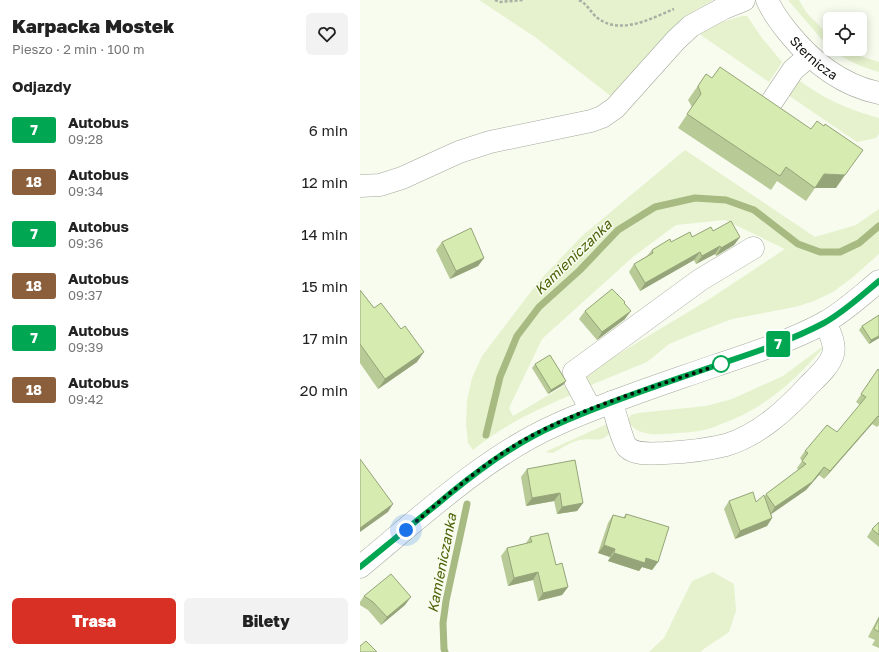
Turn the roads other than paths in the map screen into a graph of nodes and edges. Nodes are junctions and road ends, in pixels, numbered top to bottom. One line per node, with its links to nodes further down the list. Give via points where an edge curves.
1 (744, 0): 6 (street, via 691,26 615,108 602,117 490,142 459,152 402,178 380,185)
2 (767, 0): 3 (street, Sternicza, via 777,17)
3 (809, 56): 4 (street, Sternicza, via 826,70 848,82); 5 (street, via 793,70)
4 (879, 93)
5 (771, 103)
6 (360, 186)
7 (753, 248): 11 (street, via 700,280 574,372 575,380)
8 (879, 281): 9 (street)
9 (825, 322): 10 (street, via 767,348); 10 (street, via 834,352 831,360 778,415 753,433 726,444 694,451 633,452 626,446)
10 (612, 402): 11 (street)
11 (590, 410): 12 (street, via 522,441 488,464)
12 (360, 567)

